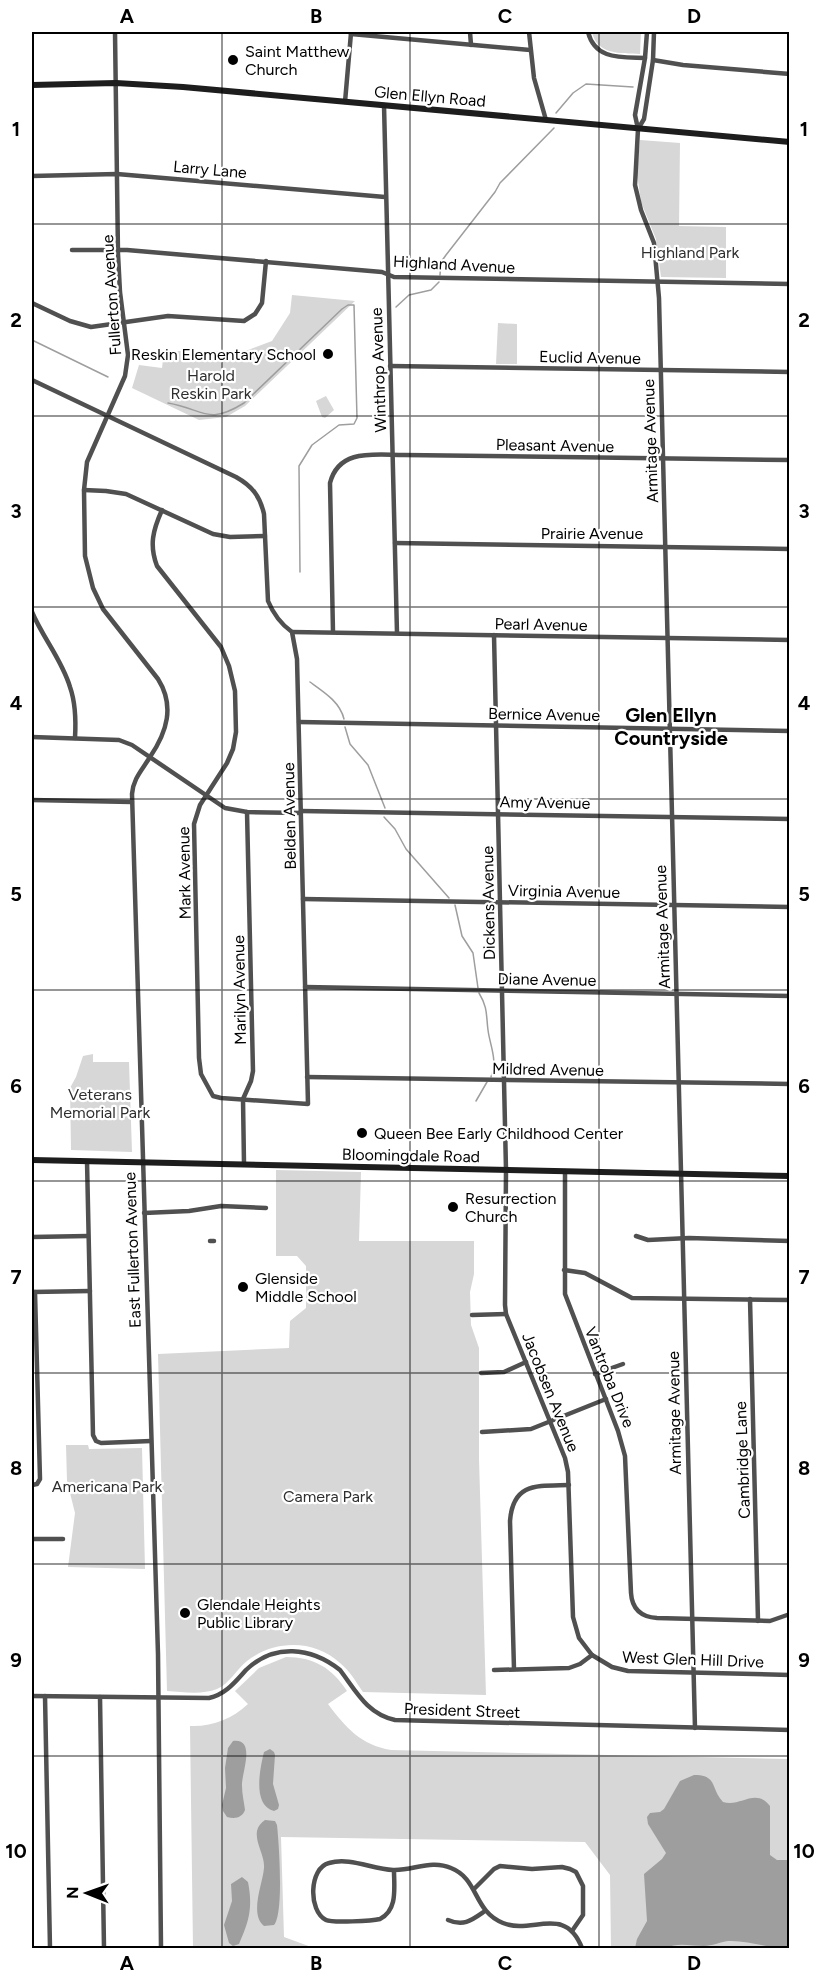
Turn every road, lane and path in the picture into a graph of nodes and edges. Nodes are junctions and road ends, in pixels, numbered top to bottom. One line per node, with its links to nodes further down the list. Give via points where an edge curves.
1 (114, 32): 13 (street, Fullerton Avenue)
2 (470, 32): 8 (street)
3 (529, 32): 9 (street)
4 (588, 32): 10 (street, via 591,42 603,53)
5 (647, 32): 10 (street, Armitage Avenue)
6 (654, 32): 11 (street, Armitage Avenue)
7 (351, 33): 8 (street); 15 (street)
8 (471, 45): 9 (street)
9 (530, 50): 17 (street)
10 (645, 58): 18 (street, Armitage Avenue, via 635,115)
11 (653, 60): 12 (street); 18 (street, Armitage Avenue, via 644,119)
12 (789, 74)
13 (116, 83): 14 (street, Glen Ellyn Road); 15 (street, Glen Ellyn Road); 20 (street, Fullerton Avenue)
14 (32, 85)
15 (345, 102): 16 (street, Glen Ellyn Road)
16 (384, 105): 17 (street, Glen Ellyn Road); 22 (street, Winthrop Avenue)
17 (546, 120): 18 (street, Glen Ellyn Road)
18 (638, 129): 19 (street, Glen Ellyn Road); 27 (street, Armitage Avenue, via 635,185 654,243)
19 (789, 142)
20 (117, 174): 21 (street, Larry Lane); 22 (street, Larry Lane); 24 (street, Fullerton Avenue)
21 (32, 176)
22 (386, 197): 26 (street, Winthrop Avenue)
23 (72, 250): 24 (street, Highland Avenue)
24 (118, 250): 25 (street, Highland Avenue); 30 (street, Fullerton Avenue)
25 (266, 261): 26 (street, Highland Avenue); 30 (street, via 262,303 244,321 168,316)
26 (388, 275): 27 (street, Highland Avenue); 31 (street, Winthrop Avenue)
27 (658, 282): 28 (street, Highland Avenue); 32 (street, Armitage Avenue)
28 (789, 284)
29 (32, 303): 30 (street, via 83,326)
30 (125, 323): 36 (street, Fullerton Avenue, via 127,368)
31 (390, 366): 32 (street, Euclid Avenue); 37 (street, Winthrop Avenue)
32 (660, 370): 33 (street, Euclid Avenue); 38 (street, Armitage Avenue)
33 (789, 372)
34 (33, 381): 35 (street); 36 (street)
35 (32, 388)
36 (107, 416): 40 (street, Fullerton Avenue, via 90,453); 42 (street, via 252,488 263,509)
37 (393, 455): 38 (street, Pleasant Avenue); 43 (street, Winthrop Avenue); 48 (street, Pleasant Avenue, via 352,458 341,463 332,476)
38 (662, 458): 39 (street, Pleasant Avenue); 44 (street, Armitage Avenue)
39 (789, 460)
40 (84, 490): 41 (street, via 126,494); 59 (street, Fullerton Avenue, via 86,561 95,595 158,679 167,700 166,724)
41 (162, 510): 42 (street, via 213,534); 60 (street, Mark Avenue, via 152,540 157,566 221,647 235,691 233,749)
42 (265, 536): 47 (street, via 268,602)
43 (395, 543): 44 (street, Prairie Avenue); 49 (street, Winthrop Avenue)
44 (665, 546): 45 (street, Prairie Avenue); 51 (street, Armitage Avenue)
45 (789, 549)
46 (32, 612): 58 (street, via 70,687 75,707)
47 (292, 632): 48 (street, Pearl Avenue); 53 (street, Belden Avenue, via 297,659)
48 (333, 632): 49 (street, Pearl Avenue)
49 (397, 633): 50 (street, Pearl Avenue)
50 (494, 635): 51 (street, Pearl Avenue); 54 (street, Dickens Avenue)
51 (667, 638): 52 (street, Pearl Avenue); 55 (street, Armitage Avenue)
52 (789, 640)
53 (298, 722): 54 (street, Bernice Avenue); 64 (street, Belden Avenue)
54 (496, 725): 55 (street, Bernice Avenue); 65 (street, Dickens Avenue)
55 (669, 729): 56 (street, Bernice Avenue); 66 (street, Armitage Avenue)
56 (789, 731)
57 (32, 737): 58 (street, Amy Avenue)
58 (75, 738): 59 (street, Amy Avenue, via 119,740)
59 (150, 757): 60 (street, Amy Avenue); 62 (street, Fullerton Avenue, via 135,780)
60 (206, 796): 63 (street, Amy Avenue, via 225,808); 80 (street, Mark Avenue, via 194,824 200,1066 213,1096)
61 (32, 800): 62 (street)
62 (132, 802): 83 (street, East Fullerton Avenue)
63 (247, 812): 64 (street, Amy Avenue); 80 (street, Marilyn Avenue, via 253,1071)
64 (301, 812): 65 (street, Amy Avenue); 68 (street, Belden Avenue)
65 (498, 814): 66 (street, Amy Avenue); 69 (street, Dickens Avenue)
66 (671, 817): 67 (street, Amy Avenue); 70 (street, Armitage Avenue)
67 (789, 819)
68 (303, 899): 69 (street, Virginia Avenue); 72 (street, Belden Avenue)
69 (500, 902): 70 (street, Virginia Avenue); 73 (street, Dickens Avenue)
70 (673, 905): 71 (street, Virginia Avenue); 74 (street, Armitage Avenue)
71 (789, 908)
72 (305, 987): 73 (street, Diane Avenue); 76 (street, Belden Avenue)
73 (502, 990): 74 (street, Diane Avenue); 77 (street, Dickens Avenue)
74 (676, 994): 75 (street, Diane Avenue); 78 (street, Armitage Avenue)
75 (789, 996)
76 (307, 1077): 77 (street, Mildred Avenue); 80 (street, Belden Avenue, via 308,1104)
77 (504, 1080): 78 (street, Mildred Avenue); 85 (street, Dickens Avenue)
78 (678, 1082): 79 (street, Mildred Avenue); 87 (street, Armitage Avenue)
79 (789, 1084)
80 (243, 1099): 84 (street, Marilyn Avenue)
81 (32, 1160): 82 (street, Bloomingdale Road)
82 (87, 1161): 83 (street, Bloomingdale Road); 91 (street)
83 (142, 1162): 84 (street, Bloomingdale Road); 90 (street, East Fullerton Avenue)
84 (244, 1164): 85 (street, Bloomingdale Road)
85 (506, 1170): 86 (street, Bloomingdale Road); 102 (street, Jacobsen Avenue)
86 (565, 1171): 87 (street, Bloomingdale Road); 96 (street, Vantroba Drive)
87 (680, 1174): 88 (street, Bloomingdale Road); 94 (street, Armitage Avenue)
88 (789, 1176)
89 (266, 1208): 90 (street, via 221,1206)
90 (144, 1214): 111 (street, East Fullerton Avenue)
91 (88, 1236): 93 (street); 97 (street)
92 (636, 1236): 94 (street, via 648,1240)
93 (32, 1237)
94 (682, 1239): 95 (street); 99 (street, Armitage Avenue)
95 (789, 1241)
96 (564, 1270): 99 (street, via 585,1273 632,1298); 107 (street, Vantroba Drive, via 566,1299)
97 (90, 1290): 98 (street); 111 (street, via 93,1435 101,1443)
98 (33, 1292): 112 (street, via 40,1479)
99 (683, 1298): 100 (street); 117 (street, Armitage Avenue)
100 (750, 1299): 101 (street); 118 (street, Cambridge Lane)
101 (789, 1300)
102 (506, 1314): 103 (street); 104 (street, Jacobsen Avenue)
103 (472, 1315)
104 (526, 1362): 106 (street, via 504,1372); 109 (street, Jacobsen Avenue)
105 (623, 1364): 107 (street)
106 (481, 1373)
107 (595, 1374): 108 (street, Vantroba Drive)
108 (606, 1399): 109 (street); 117 (street, Vantroba Drive, via 622,1441 627,1469 631,1593 635,1608 646,1617)
109 (550, 1422): 110 (street, via 534,1429); 113 (street, Jacobsen Avenue, via 565,1458)
110 (482, 1432)
111 (151, 1442): 127 (street, East Fullerton Avenue)
112 (32, 1485)
113 (569, 1485): 119 (street, Jacobsen Avenue, via 573,1617 579,1638); 120 (street, via 527,1489 512,1505)
114 (32, 1539): 115 (street)
115 (63, 1539)
116 (789, 1614): 118 (street)
117 (692, 1619): 118 (street); 122 (street, Armitage Avenue)
118 (758, 1621)
119 (592, 1655): 120 (street, via 569,1668); 122 (street, West Glen Hill Drive, via 620,1670)
120 (514, 1669): 121 (street)
121 (494, 1670)
122 (693, 1672): 123 (street, West Glen Hill Drive); 128 (street, Armitage Avenue)
123 (789, 1675)
124 (32, 1696): 125 (street, President Street)
125 (45, 1696): 126 (street, President Street); 135 (street)
126 (100, 1697): 127 (street, President Street); 136 (street)
127 (158, 1698): 128 (street, President Street, via 214,1697 263,1658 296,1651 334,1665 368,1707 395,1720); 137 (street, East Fullerton Avenue)
128 (695, 1728): 129 (street, President Street)
129 (789, 1730)
130 (394, 1870): 130 (street, via 391,1911 386,1916 334,1922 319,1916 314,1881 321,1867 332,1862); 131 (street, via 432,1864 449,1867)
131 (474, 1888): 132 (street); 134 (street, via 500,1866 572,1870 582,1882 584,1909)
132 (485, 1911): 133 (street, via 466,1923); 134 (street, via 506,1924 550,1923)
133 (448, 1920)
134 (572, 1931): 138 (street)
135 (50, 1948)
136 (104, 1948)
137 (161, 1948)
138 (582, 1948)

